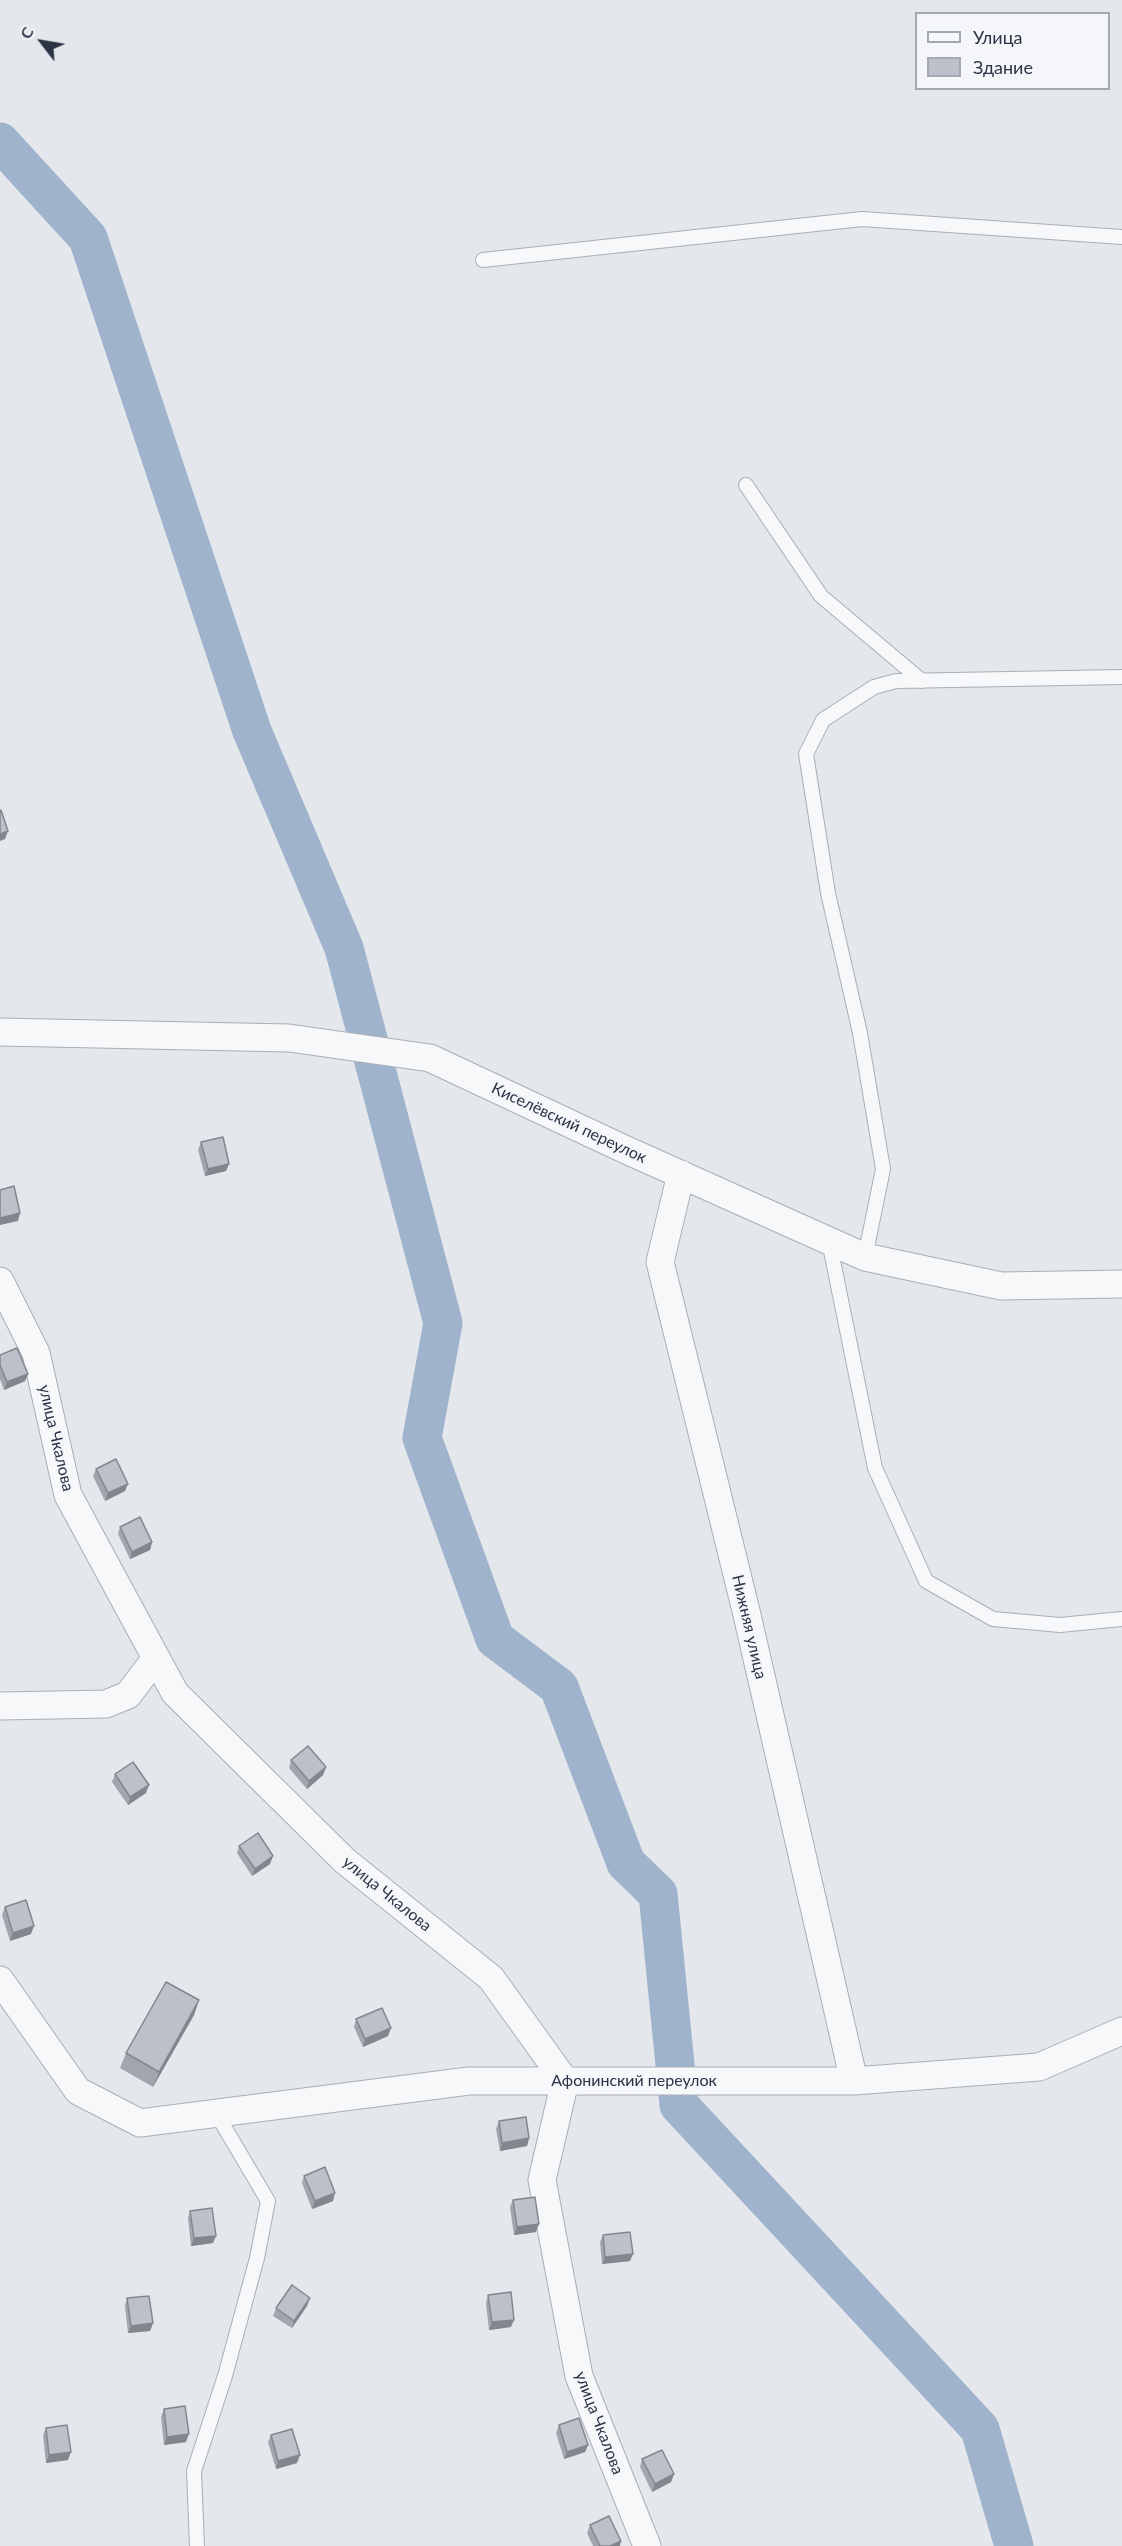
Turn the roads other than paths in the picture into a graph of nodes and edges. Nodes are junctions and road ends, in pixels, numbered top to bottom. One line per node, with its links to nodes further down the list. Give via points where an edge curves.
1 (1122, 237): 2 (lane, via 862,219)
2 (483, 260)
3 (746, 485): 5 (lane, via 821,596)
4 (1122, 677): 5 (lane)
5 (922, 681): 9 (lane, via 896,681 874,687 823,720 806,754 828,893 860,1032 883,1169)
6 (0, 1032): 7 (street, Киселёвский переулок, via 289,1038 430,1058)
7 (681, 1174): 8 (street, Киселёвский переулок); 18 (street, Нижняя улица, via 660,1262 747,1615)
8 (830, 1241): 9 (street, Киселёвский переулок); 12 (lane, via 875,1468 926,1581 993,1619 1060,1625)
9 (866, 1257): 11 (street, Киселёвский переулок, via 1001,1286)
10 (0, 1281): 13 (street, улица Чкалова, via 36,1353 68,1495)
11 (1122, 1284)
12 (1122, 1618)
13 (156, 1658): 14 (street, via 128,1695 106,1704); 17 (street, улица Чкалова, via 176,1693 345,1861 491,1978)
14 (0, 1706)
15 (2, 1987): 19 (street, Афонинский переулок, via 78,2091 140,2123)
16 (1120, 2038): 18 (street, Афонинский переулок, via 1039,2067)
17 (565, 2081): 18 (street, Афонинский переулок); 19 (street, Афонинский переулок, via 469,2081); 21 (street, улица Чкалова, via 542,2180 579,2376)
18 (854, 2081)
19 (216, 2114): 20 (lane, via 268,2201 225,2376 194,2471)
20 (197, 2546)
21 (647, 2546)

